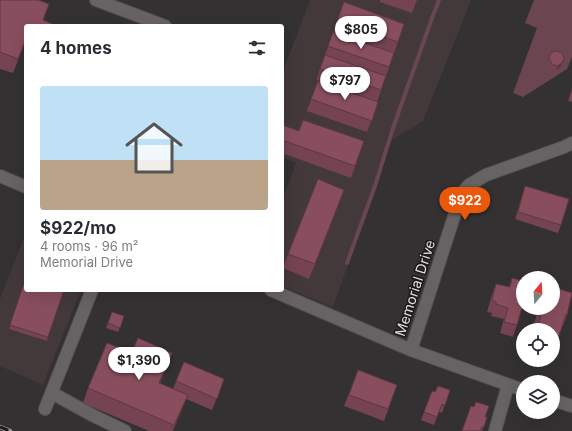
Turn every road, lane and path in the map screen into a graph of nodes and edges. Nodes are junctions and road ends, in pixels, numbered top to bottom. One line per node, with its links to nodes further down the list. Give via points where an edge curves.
1 (96, 0): 2 (street)
2 (160, 24)
3 (572, 143): 8 (street, Memorial Drive, via 486,175 469,185 463,192)
4 (0, 176): 5 (street)
5 (24, 186)
6 (91, 292): 11 (street)
7 (276, 292): 8 (street)
8 (411, 350): 9 (street)
9 (508, 385): 10 (street); 16 (street)
10 (516, 388)
11 (52, 393): 14 (street); 15 (street)
12 (560, 402): 13 (street)
13 (572, 406)
14 (45, 409)
15 (125, 431)
16 (495, 431)

